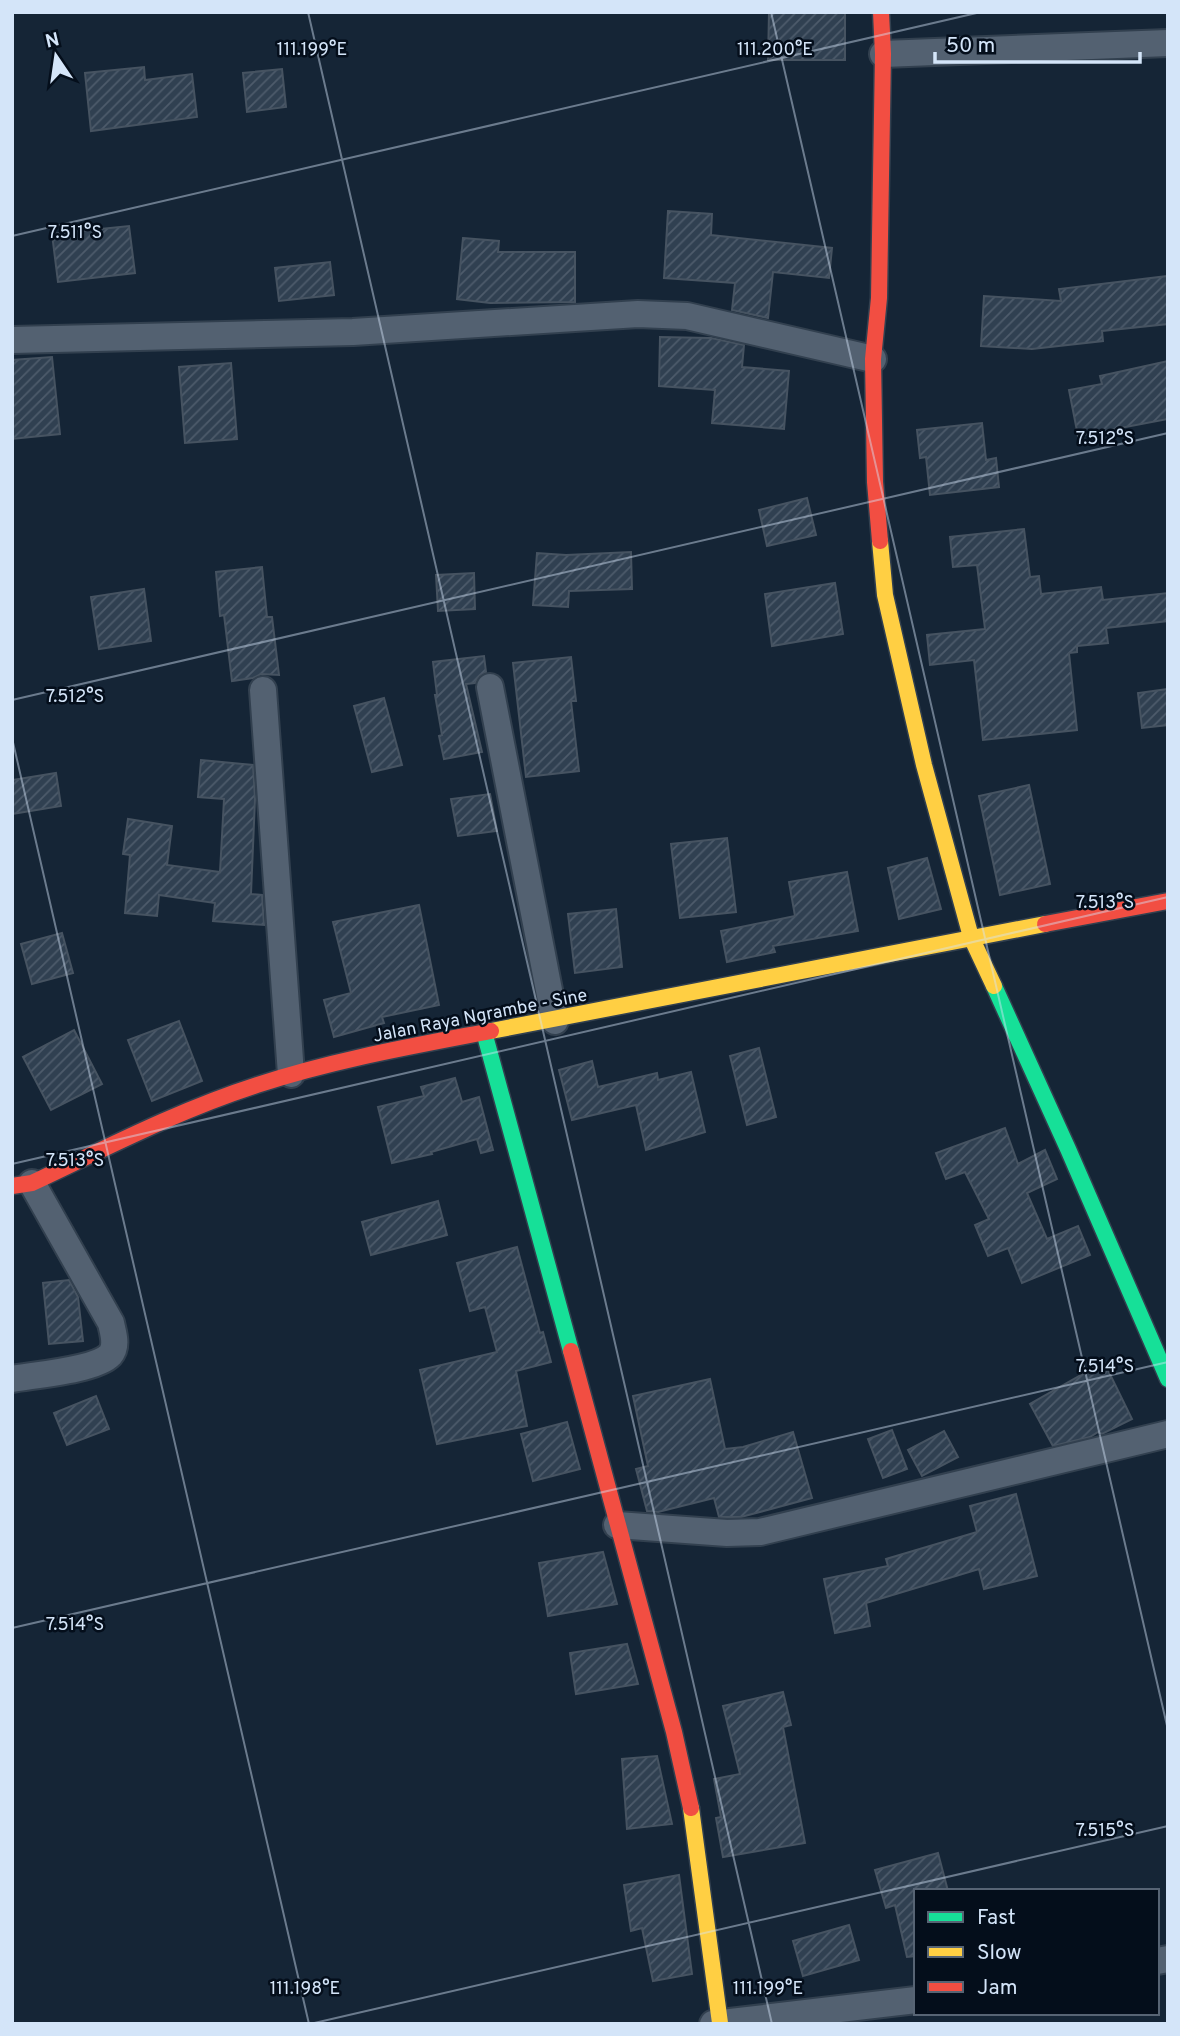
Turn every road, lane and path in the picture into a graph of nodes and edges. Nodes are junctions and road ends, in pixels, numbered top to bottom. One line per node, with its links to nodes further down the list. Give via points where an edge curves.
1 (881, 12): 3 (street)
2 (1168, 43): 3 (street)
3 (883, 54): 5 (street, via 879,298)
4 (12, 340): 5 (street, via 353,332 638,314 687,316)
5 (873, 359): 9 (street, via 875,482 885,596)
6 (490, 687): 10 (street)
7 (263, 690): 12 (street)
8 (1168, 901): 9 (street, Jalan Raya Ngrambe - Sine)
9 (971, 937): 10 (street, Jalan Raya Ngrambe - Sine); 15 (street)
10 (555, 1021): 11 (street, Jalan Raya Ngrambe - Sine)
11 (484, 1032): 12 (street, Jalan Raya Ngrambe - Sine); 17 (street)
12 (291, 1074): 13 (street, Jalan Raya Ngrambe - Sine, via 197,1107)
13 (22, 1184): 14 (street, via 111,1323 115,1341 110,1355 91,1366)
14 (12, 1379)
15 (1168, 1379)
16 (1168, 1434): 17 (street, via 760,1532)
17 (617, 1525): 19 (street, via 694,1821)
18 (913, 2009): 19 (street)
19 (717, 2023)

